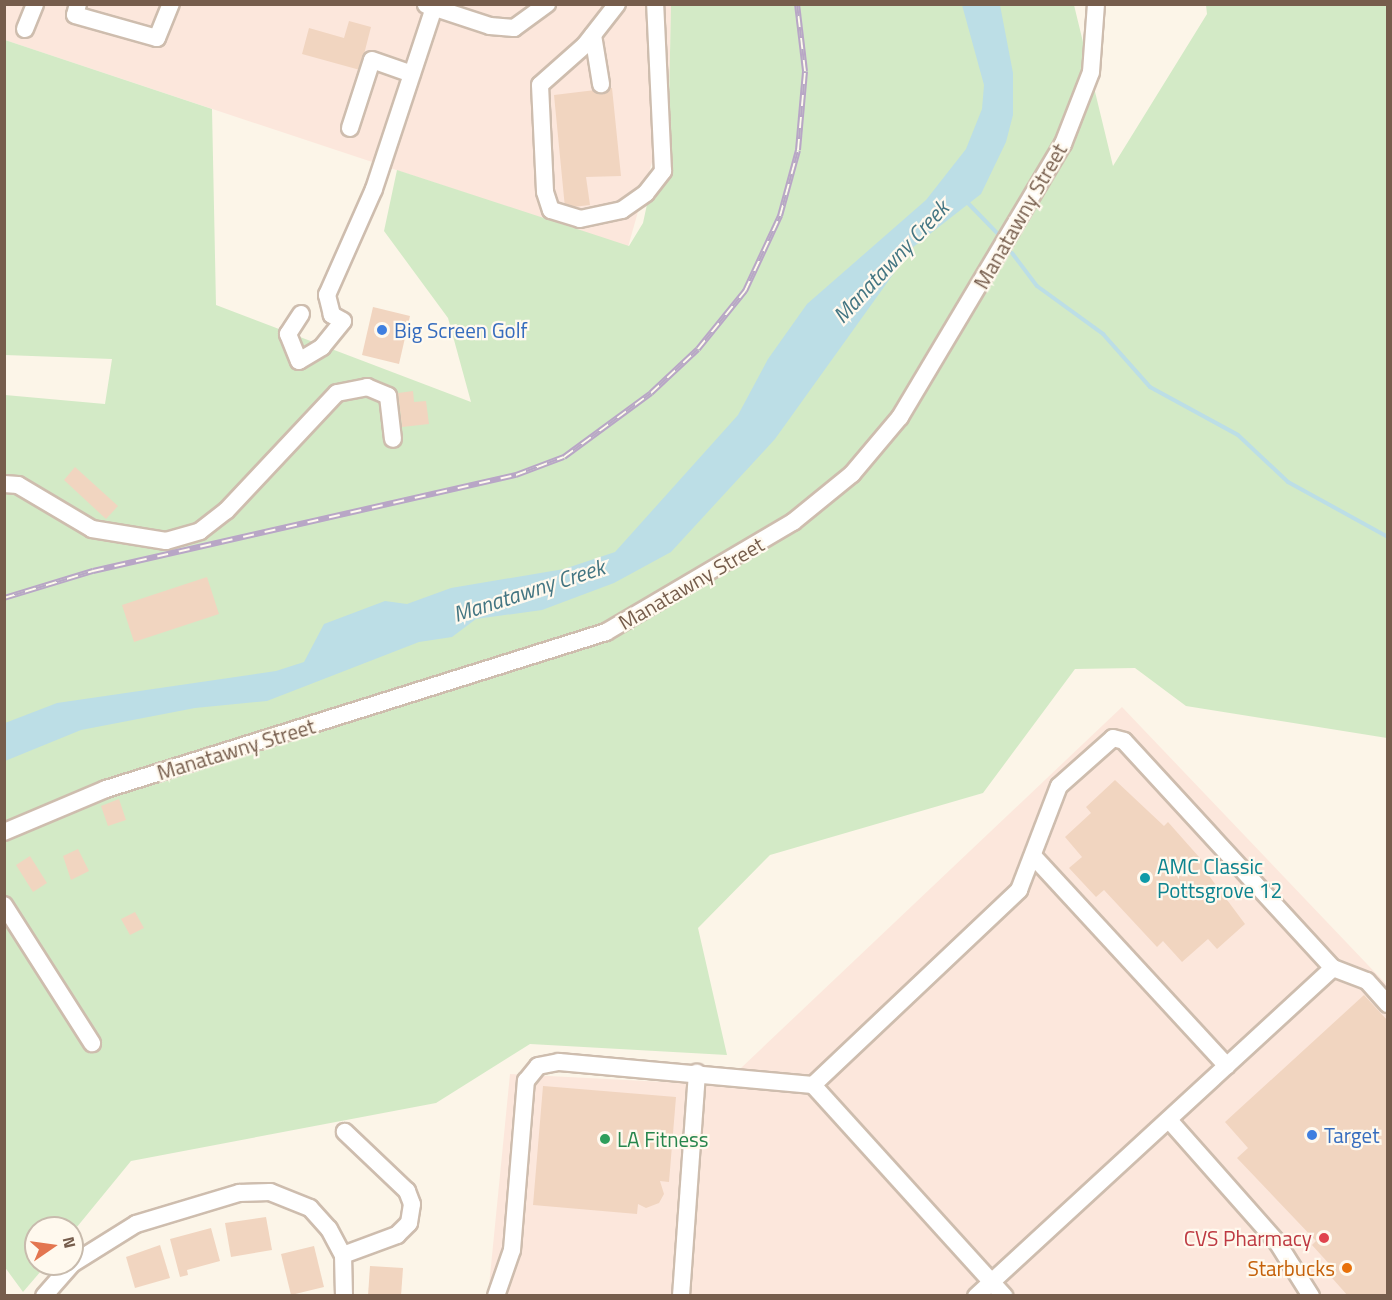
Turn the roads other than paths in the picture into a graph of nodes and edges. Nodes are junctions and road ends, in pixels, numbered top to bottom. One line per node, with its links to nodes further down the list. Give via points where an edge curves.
1 (35, 4): 9 (street)
2 (78, 4): 3 (street, via 75,15 157,38)
3 (171, 4)
4 (547, 4): 8 (street, via 514,28)
5 (617, 4): 10 (street)
6 (655, 4): 10 (street, via 663,171 646,193 622,210 580,219 551,210 538,105 540,85)
7 (1096, 4): 17 (street, Manatawny Street, via 1091,72 1064,144 900,417 852,474 793,522 606,632 115,786)
8 (430, 6): 11 (street)
9 (25, 29)
10 (592, 35): 12 (street)
11 (412, 74): 13 (street, via 372,60); 14 (street, via 374,189 327,295 328,308 343,321 341,327 322,347 299,361 288,334)
12 (601, 84)
13 (351, 128)
14 (301, 314)
15 (393, 440): 16 (street, via 388,396 367,387 337,393 226,511 200,531 166,541 92,529 18,485)
16 (4, 484)
17 (4, 832)
18 (1035, 858): 20 (street, via 1059,786 1113,738 1124,741); 23 (street); 25 (street, via 1019,890)
19 (4, 904): 22 (street)
20 (1333, 968): 21 (street, via 1367,981); 23 (street)
21 (1388, 1004)
22 (92, 1043)
23 (1227, 1066): 26 (street)
24 (697, 1073): 25 (street); 34 (street, via 559,1062 538,1066 526,1081 512,1250); 35 (street)
25 (813, 1085): 31 (street)
26 (1169, 1120): 31 (street); 38 (street, via 1277,1242)
27 (345, 1132): 28 (street, via 407,1191 412,1204 409,1223 397,1235)
28 (343, 1255): 29 (street, via 310,1208 282,1195 254,1192 136,1224); 33 (street)
29 (84, 1256)
30 (62, 1276): 32 (street)
31 (991, 1282): 36 (street); 37 (street)
32 (44, 1296)
33 (344, 1296)
34 (496, 1296)
35 (681, 1296)
36 (976, 1296)
37 (1004, 1296)
38 (1311, 1296)

